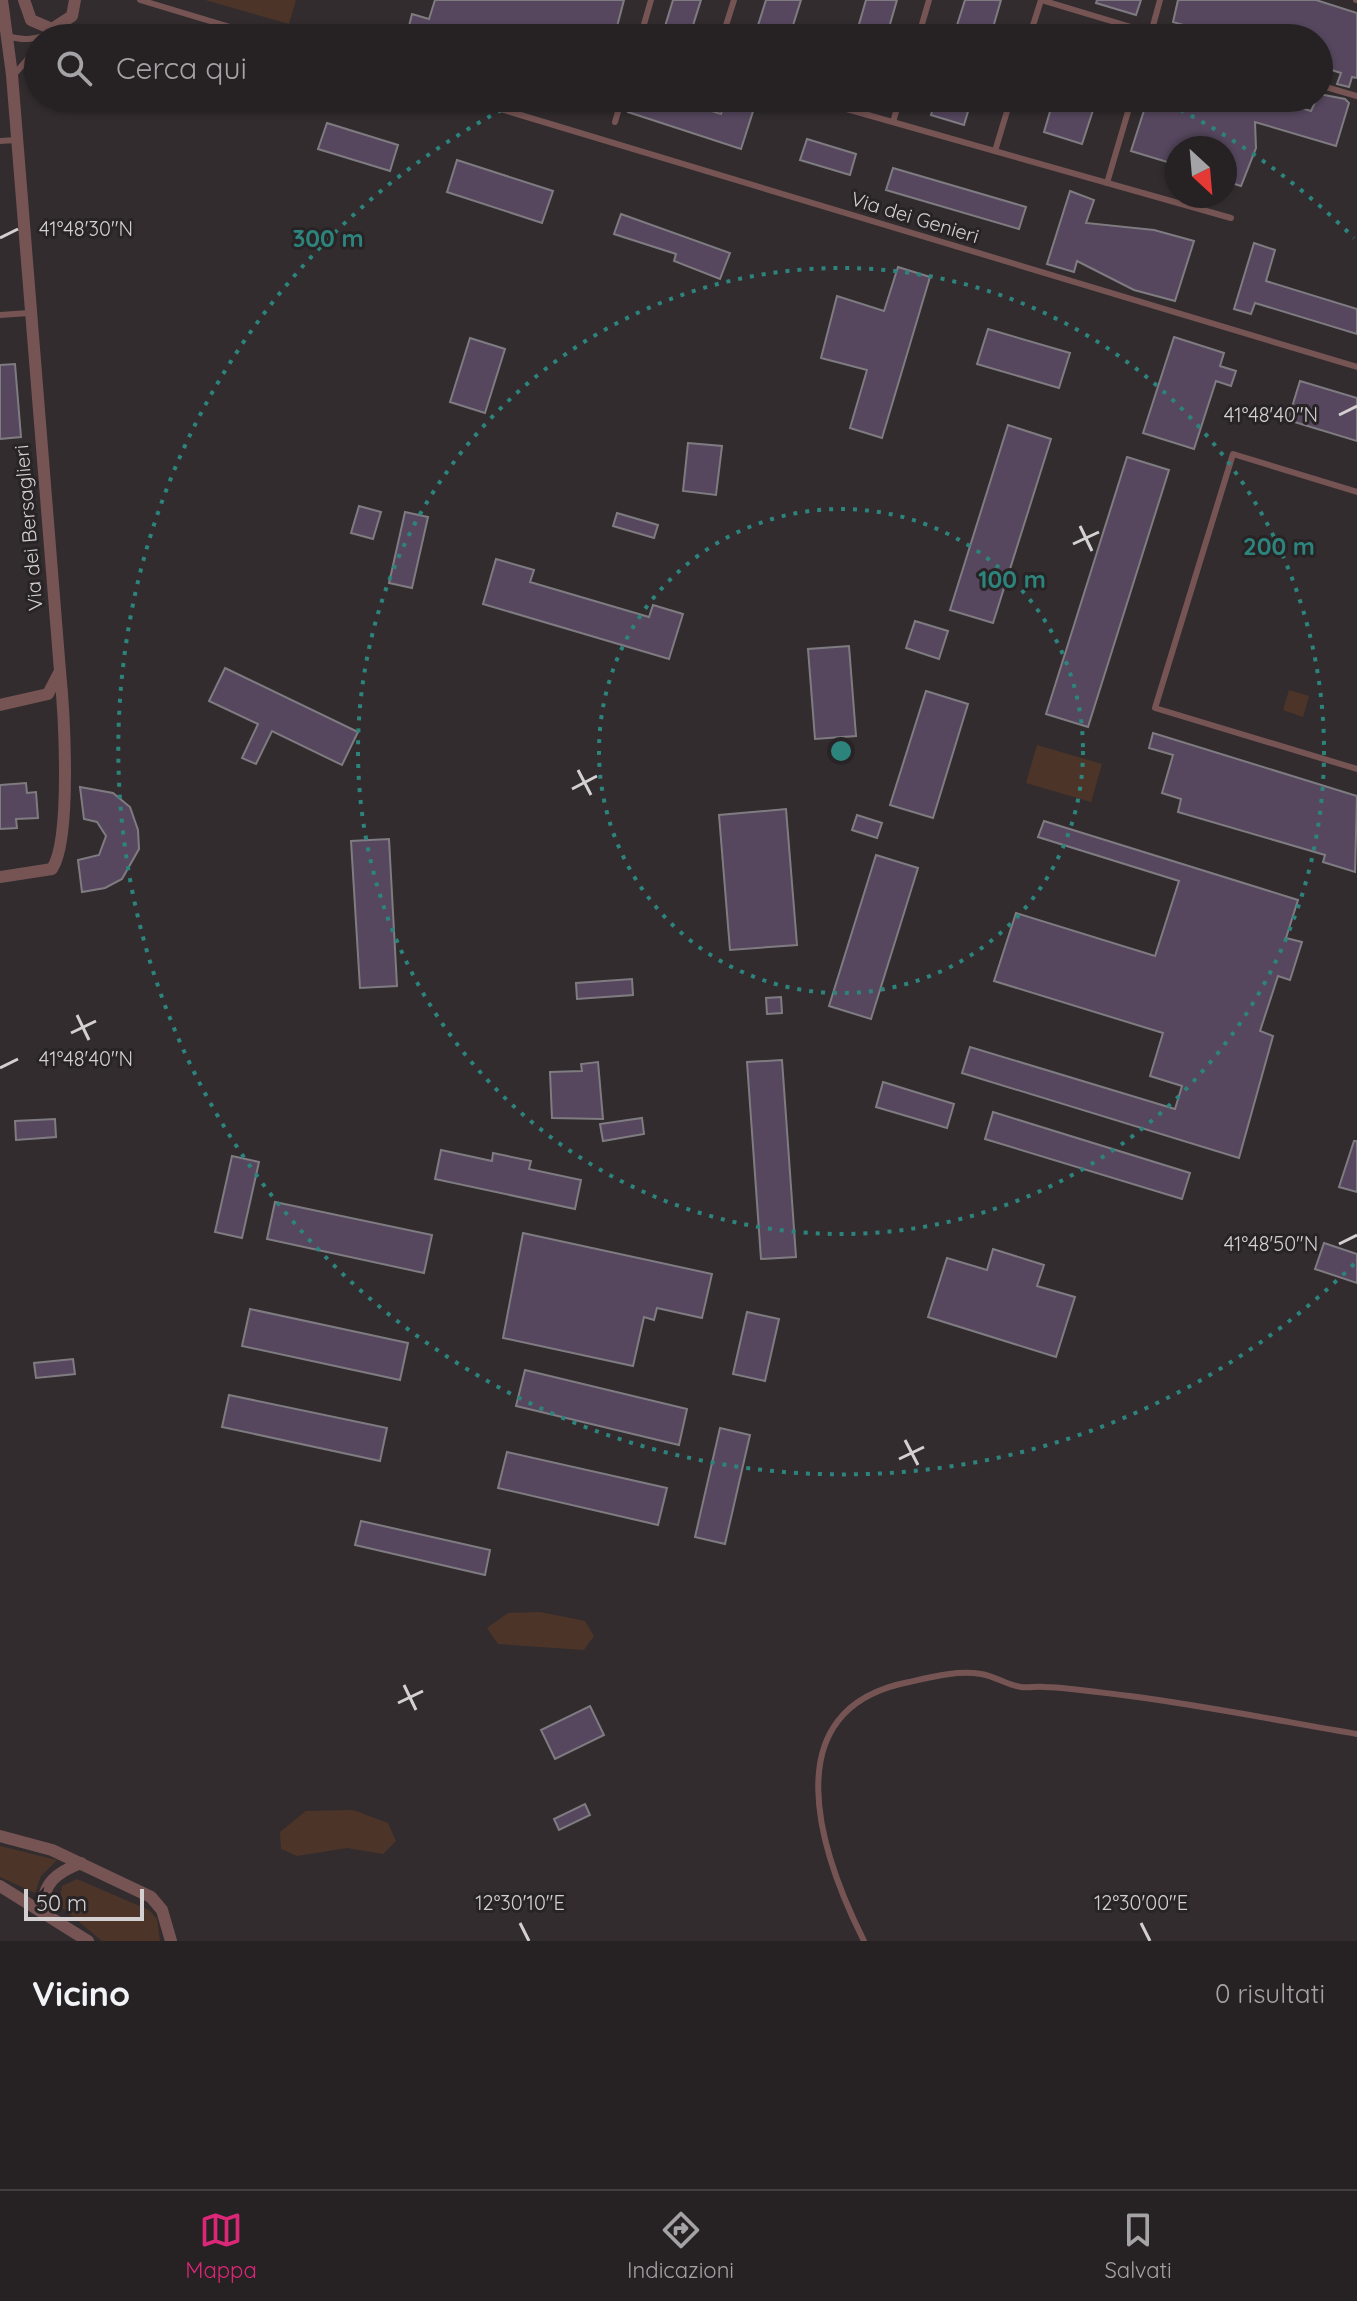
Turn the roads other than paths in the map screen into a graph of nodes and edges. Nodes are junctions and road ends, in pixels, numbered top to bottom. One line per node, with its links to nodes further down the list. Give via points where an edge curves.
1 (3, 0): 19 (street, Via dei Bersaglieri)
2 (24, 0): 10 (street, via 26,14)
3 (75, 0): 11 (street, via 72,16)
4 (140, 0): 12 (lane)
5 (651, 0): 13 (lane)
6 (734, 0): 14 (lane)
7 (929, 0): 15 (lane)
8 (1041, 0): 16 (lane); 17 (lane)
9 (1160, 0): 18 (lane)
10 (36, 24)
11 (62, 24)
12 (220, 24)
13 (644, 24)
14 (726, 24)
15 (922, 24)
16 (1033, 24)
17 (1116, 24)
18 (1153, 24)
19 (7, 36): 20 (lane); 22 (street, Via dei Bersaglieri)
20 (24, 39)
21 (24, 61): 22 (lane)
22 (12, 79): 33 (street, Via dei Bersaglieri)
23 (1333, 89): 24 (lane)
24 (1357, 96)
25 (510, 112): 40 (lane, Via dei Genieri)
26 (618, 112): 31 (lane)
27 (858, 112): 32 (lane)
28 (896, 112): 32 (lane)
29 (1007, 112): 35 (lane)
30 (1128, 112): 36 (lane)
31 (615, 122)
32 (893, 122): 35 (lane)
33 (16, 140): 34 (lane); 38 (street, Via dei Bersaglieri)
34 (0, 141)
35 (995, 151): 36 (lane)
36 (1107, 183): 37 (lane)
37 (1231, 218)
38 (29, 313): 39 (lane); 42 (street, Via dei Bersaglieri)
39 (0, 315)
40 (1357, 367)
41 (1357, 492): 44 (lane, via 1233,454 1155,708)
42 (60, 671): 43 (street, via 48,694); 45 (street, Via dei Bersaglieri, via 62,848 52,869)
43 (0, 705)
44 (1357, 769)
45 (0, 877)
46 (1357, 1734): 53 (lane, via 1172,1702 1022,1687 980,1674 941,1675 890,1686 862,1700 838,1723 817,1764 825,1850)
47 (0, 1836): 48 (street, via 37,1844)
48 (81, 1863): 50 (street, via 51,1880 44,1892); 52 (street, via 158,1902)
49 (0, 1886): 50 (street)
50 (44, 1910): 51 (street)
51 (88, 1941)
52 (171, 1941)
53 (864, 1941)

